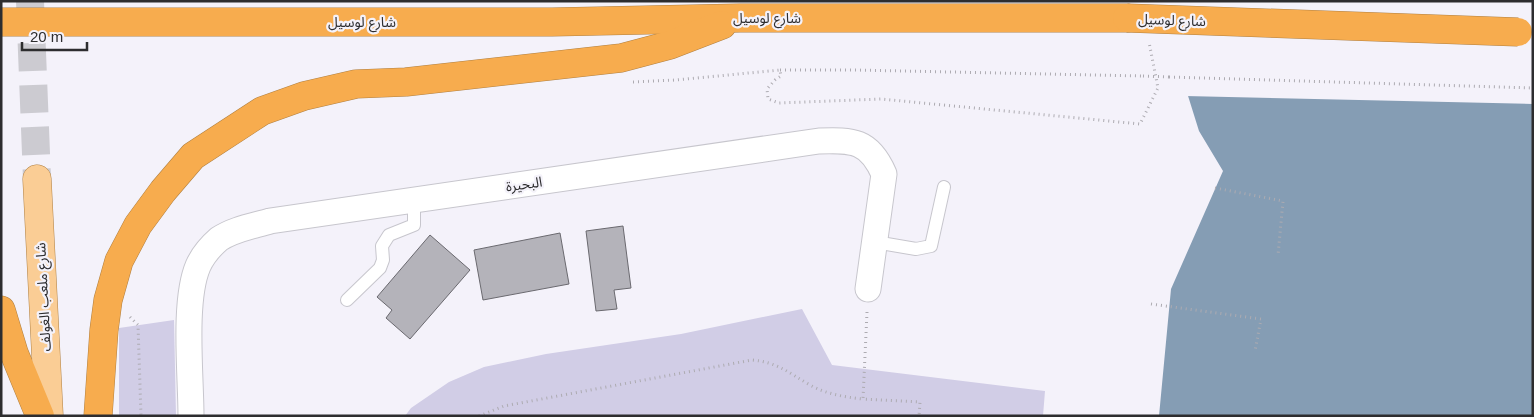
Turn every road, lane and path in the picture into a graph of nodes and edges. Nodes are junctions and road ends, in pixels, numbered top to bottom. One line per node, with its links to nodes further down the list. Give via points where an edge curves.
1 (740, 18): 2 (highway, شارع لوسيل, via 552,22); 3 (highway, شارع لوسيل, bridge, via 1127,18); 23 (highway, via 670,45 621,58 406,82 356,84 304,96 262,111 193,156 138,225 119,261 108,300)
2 (1, 22)
3 (1528, 34)
4 (780, 70): 5 (path); 6 (path, via 781,76 767,89 768,100 779,104 881,99 1140,124); 7 (path, bridge, via 1143,76)
5 (628, 82)
6 (1158, 88)
7 (1533, 88)
8 (37, 179): 22 (main road, شارع ملعب الغولف)
9 (944, 187): 12 (lane, via 931,246 916,249)
10 (1215, 188): 13 (path, via 1283,201)
11 (414, 200): 12 (street, البحيرة, via 819,141 848,141 863,146 877,158 884,174); 15 (lane, via 414,225 389,235 382,246 380,268); 25 (street, البحيرة, via 270,221 219,240 198,267 190,298)
12 (875, 242): 14 (street, البحيرة)
13 (1278, 255)
14 (868, 289): 20 (path)
15 (347, 300)
16 (1151, 304): 19 (path, via 1261,319)
17 (1, 310): 21 (highway, via 14,353)
18 (127, 312): 24 (path, via 138,325)
19 (1255, 352)
20 (863, 399): 26 (path, via 832,395 783,368 766,361 752,360 504,406); 27 (path, via 920,402)
21 (40, 416)
22 (49, 416)
23 (98, 416)
24 (141, 416)
25 (191, 416)
26 (478, 416)
27 (918, 416)

